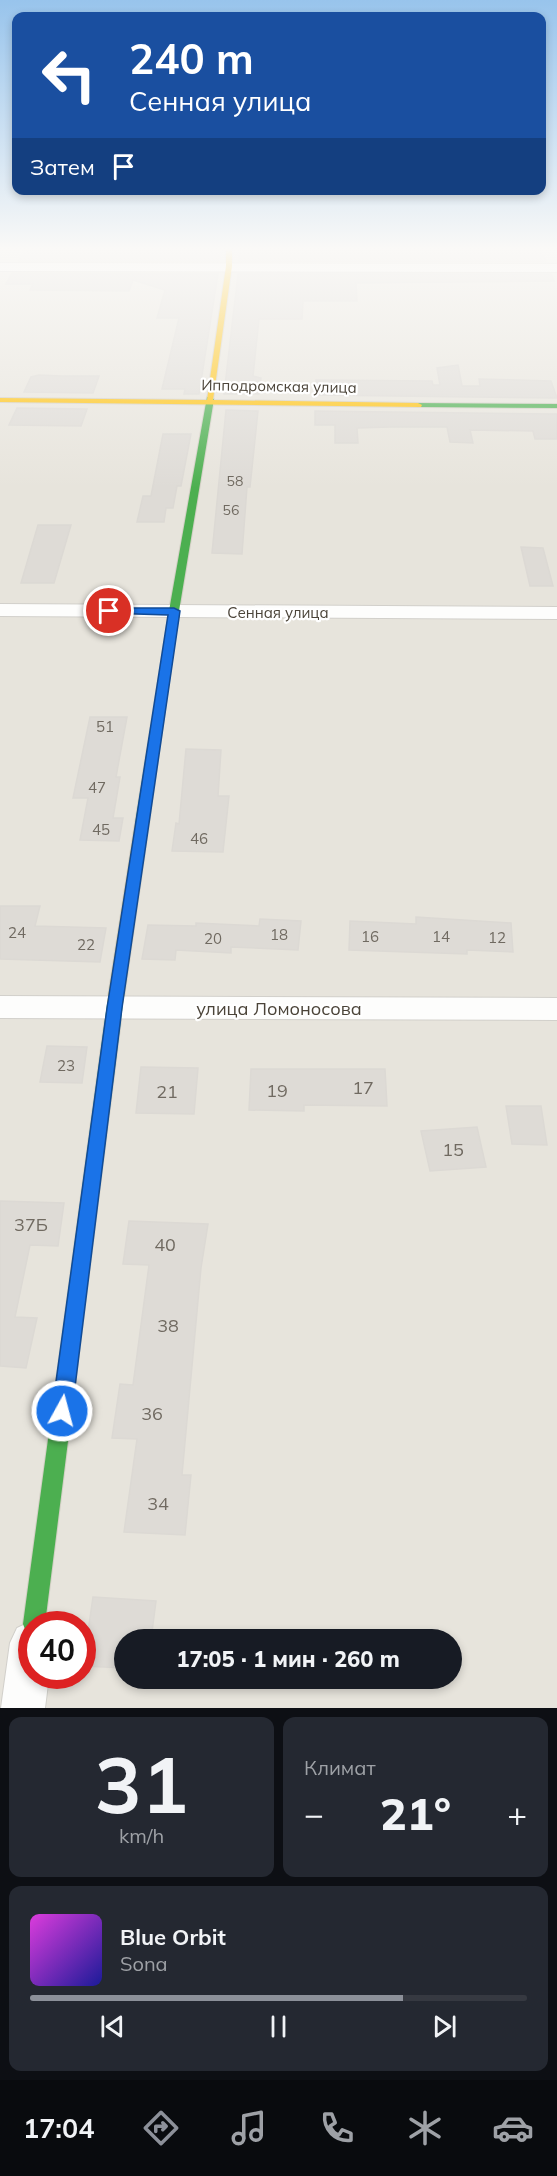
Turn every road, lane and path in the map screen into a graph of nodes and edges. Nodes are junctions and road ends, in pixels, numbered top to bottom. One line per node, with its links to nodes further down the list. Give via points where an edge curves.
1 (220, 329): 3 (street)
2 (0, 400): 3 (street, Ипподромская улица)
3 (210, 402): 4 (street, Ипподромская улица); 6 (street)
4 (557, 406)
5 (0, 610): 6 (street, Сенная улица)
6 (174, 611): 7 (street, Сенная улица); 9 (street)
7 (557, 613)
8 (0, 1007): 9 (street, улица Ломоносова)
9 (114, 1008): 10 (street, улица Ломоносова); 11 (street)
10 (557, 1009)
11 (36, 1611)
12 (26, 1689): 13 (street)
13 (23, 1708)

